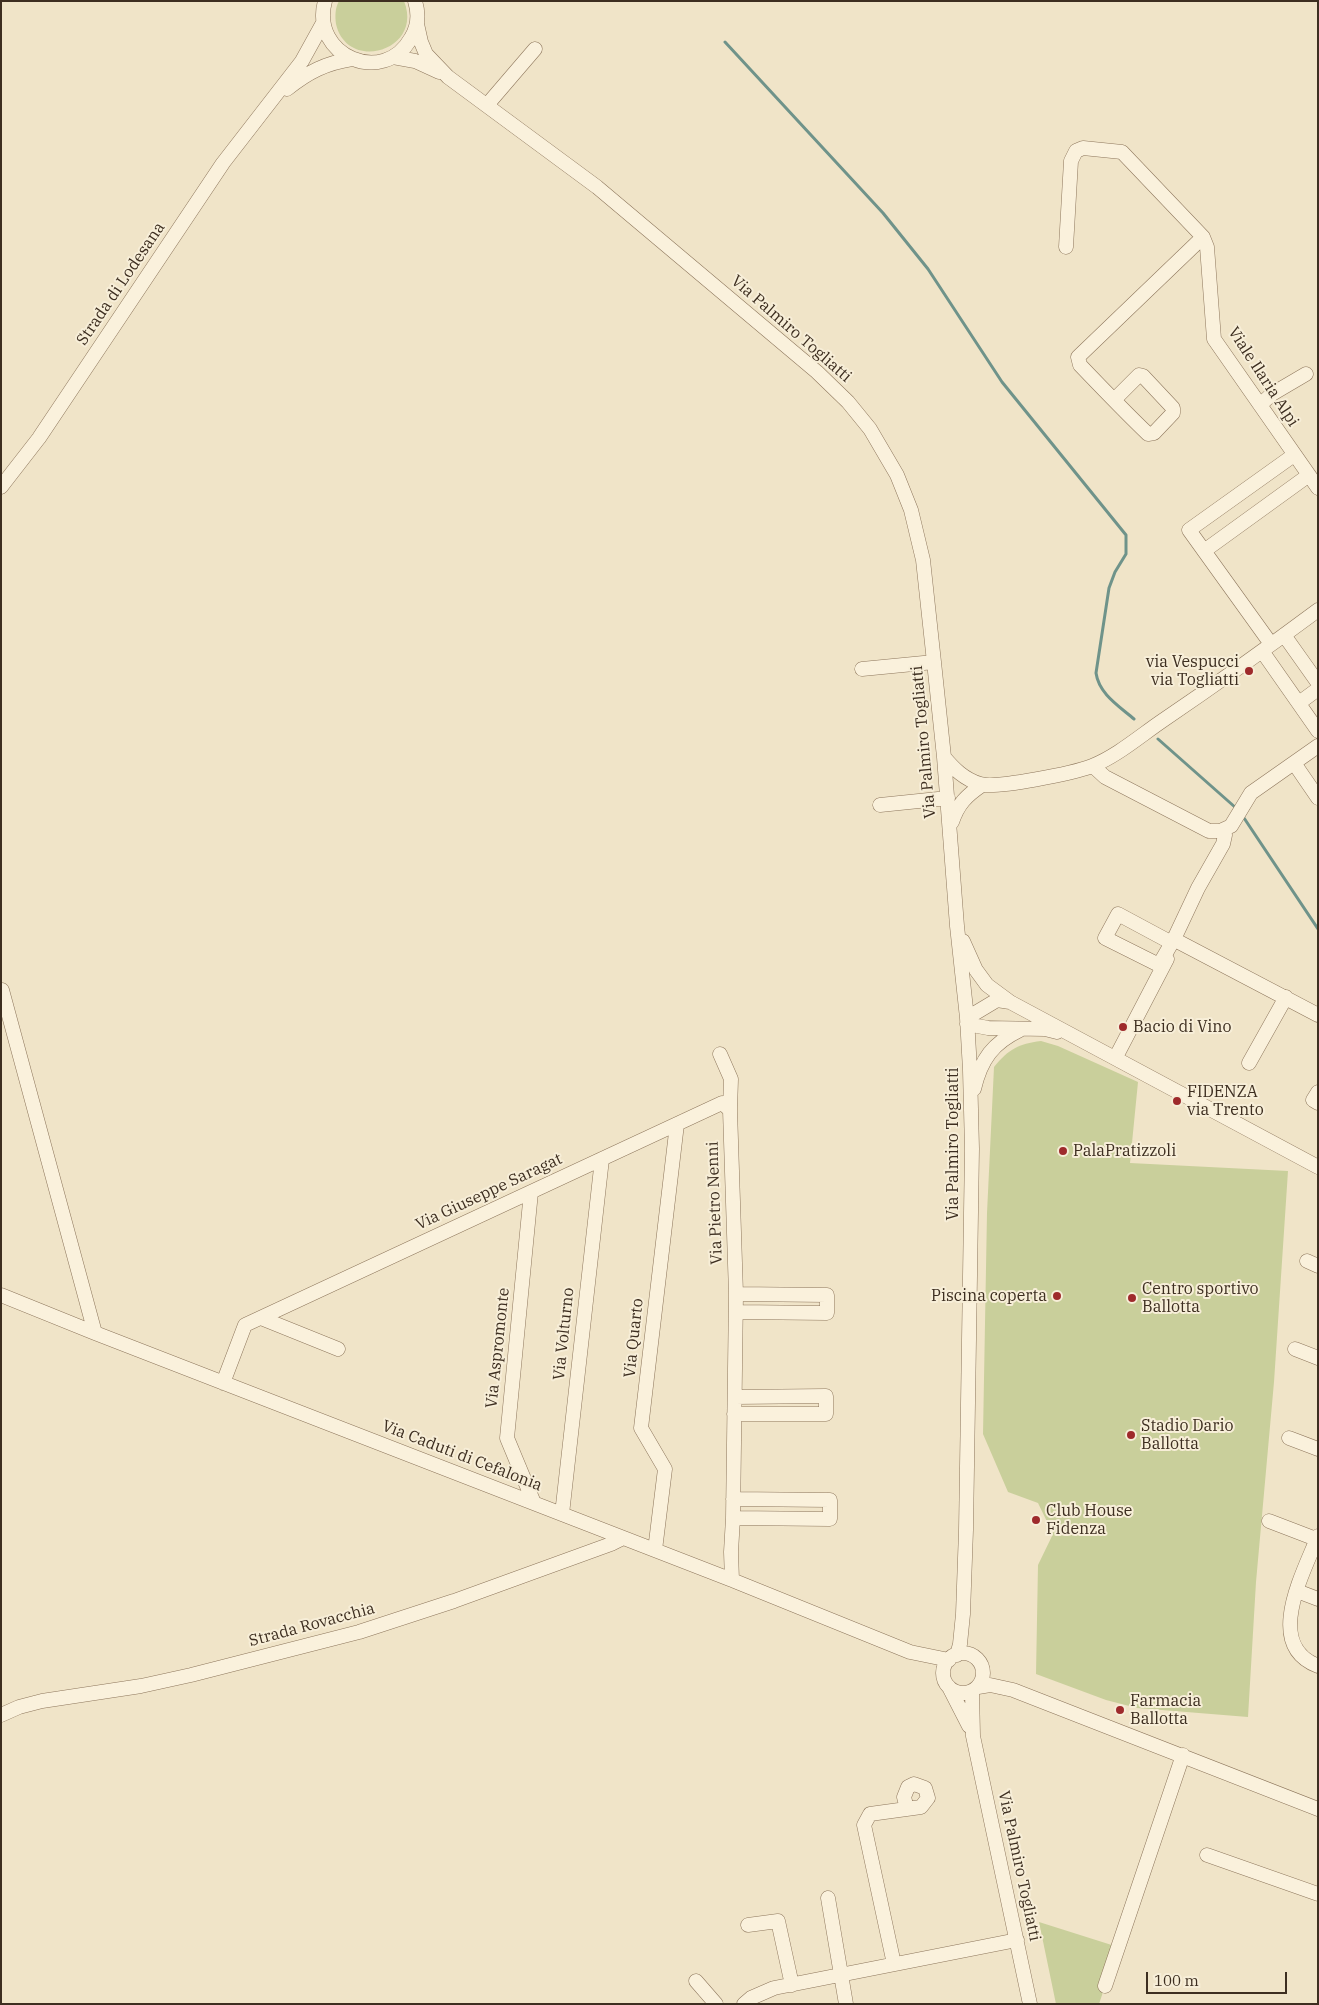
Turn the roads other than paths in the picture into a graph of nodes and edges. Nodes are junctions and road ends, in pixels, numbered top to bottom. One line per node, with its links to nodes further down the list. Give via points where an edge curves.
1 (415, 1): 4 (street)
2 (324, 3): 3 (street)
3 (323, 23): 7 (street, via 336,49); 9 (street, via 302,61)
4 (417, 24): 6 (street, via 409,43); 8 (street, via 426,54)
5 (535, 49): 10 (street)
6 (393, 57): 7 (street, via 373,63); 8 (street, via 415,61)
7 (352, 59): 9 (street, via 311,71)
8 (448, 77): 10 (street, Via Palmiro Togliatti)
9 (271, 102): 18 (street, Strada di Lodesana, via 223,163 39,438)
10 (487, 105): 24 (street, Via Palmiro Togliatti, via 597,187 810,366 848,402 870,430 897,475 917,530)
11 (1203, 238): 12 (street, via 1122,152 1083,148 1076,151 1071,161); 14 (street, via 1079,354 1077,361 1080,365); 15 (street, Viale Ilaria Alpi, via 1207,247 1214,339)
12 (1066, 248)
13 (1306, 374): 15 (street)
14 (1114, 400)
15 (1260, 405): 16 (street, Viale Ilaria Alpi)
16 (1294, 455): 17 (street, Viale Ilaria Alpi); 20 (street, via 1188,530)
17 (1309, 475): 19 (street, Viale Ilaria Alpi); 20 (street)
18 (1, 487)
19 (1318, 488)
20 (1204, 551): 23 (street)
21 (1318, 610): 22 (street)
22 (1284, 635): 23 (street); 26 (street)
23 (1266, 647): 28 (street); 33 (street)
24 (934, 662): 25 (street); 31 (street, Via Palmiro Togliatti)
25 (862, 669)
26 (1318, 684)
27 (1318, 689): 28 (street)
28 (1299, 704): 29 (street)
29 (1318, 731)
30 (1318, 746): 32 (street)
31 (944, 757): 34 (street); 35 (street, Via Palmiro Togliatti)
32 (1294, 763): 36 (street); 39 (street, via 1255,789 1231,826)
33 (1093, 766): 34 (street, via 1063,775); 39 (street, via 1105,777 1209,831)
34 (973, 785): 35 (street, via 957,794); 38 (street, via 959,805)
35 (947, 793): 37 (street); 38 (street, Via Palmiro Togliatti)
36 (1318, 798)
37 (880, 805)
38 (950, 827): 40 (street, Via Palmiro Togliatti)
39 (1224, 830): 41 (street, via 1223,844)
40 (957, 926): 44 (street, via 968,954 987,985); 46 (street, Via Palmiro Togliatti)
41 (1174, 941): 41 (street, via 1159,965 1105,938 1118,914); 43 (street); 49 (street)
42 (2, 990): 64 (street)
43 (1286, 997): 45 (street); 51 (street)
44 (1010, 1002): 46 (street, via 997,1000); 48 (street)
45 (1318, 1015)
46 (967, 1021): 47 (street, via 988,1028); 54 (street, Via Palmiro Togliatti)
47 (1022, 1028): 48 (street); 54 (street, via 1005,1037 982,1064)
48 (1075, 1036): 58 (street)
49 (1118, 1053)
50 (720, 1054): 55 (street, Via Pietro Nenni, via 731,1079)
51 (1249, 1063)
52 (1318, 1092): 53 (street, via 1313,1100)
53 (1318, 1103)
54 (970, 1107): 84 (street, Via Palmiro Togliatti, via 970,1301)
55 (730, 1110): 56 (street, Via Giuseppe Saragat, via 722,1103); 60 (street, Via Pietro Nenni)
56 (676, 1124): 57 (street, Via Giuseppe Saragat); 80 (street, Via Quarto, via 641,1428 664,1469)
57 (602, 1159): 59 (street, Via Giuseppe Saragat); 75 (street, Via Volturno)
58 (1318, 1166)
59 (531, 1192): 63 (street, Via Giuseppe Saragat); 74 (street, Via Aspromonte, via 506,1438)
60 (736, 1294): 62 (street, Via Pietro Nenni); 62 (street, via 827,1296 827,1313)
61 (1, 1295): 64 (street, Via Caduti di Cefalonia)
62 (736, 1312): 69 (street, Via Pietro Nenni)
63 (261, 1318): 65 (street); 68 (street, Via Giuseppe Saragat, via 245,1325)
64 (95, 1333): 68 (street, Via Caduti di Cefalonia)
65 (338, 1349)
66 (1295, 1349): 67 (street)
67 (1318, 1358)
68 (223, 1383): 74 (street, Via Caduti di Cefalonia)
69 (734, 1397): 70 (street, Via Pietro Nenni); 70 (street, via 826,1396 826,1414)
70 (734, 1414): 73 (street, Via Pietro Nenni)
71 (1289, 1438): 72 (street)
72 (1318, 1449)
73 (733, 1499): 76 (street, Via Pietro Nenni); 76 (street, via 830,1500 830,1519)
74 (534, 1503): 75 (street, Via Caduti di Cefalonia)
75 (562, 1514): 79 (street, Via Caduti di Cefalonia)
76 (733, 1518): 81 (street, Via Pietro Nenni)
77 (1269, 1521): 78 (street)
78 (1317, 1537): 82 (street)
79 (623, 1538): 80 (street, Via Caduti di Cefalonia); 92 (street, Strada Rovacchia, via 454,1601 359,1632 141,1686 42,1701)
80 (655, 1550): 81 (street, Via Caduti di Cefalonia)
81 (732, 1580): 85 (street, Via Caduti di Cefalonia)
82 (1297, 1591): 83 (street); 88 (street, via 1289,1627 1292,1644 1302,1656)
83 (1318, 1599)
84 (963, 1614): 86 (street, Via Palmiro Togliatti, via 960,1644); 87 (street, Via Palmiro Togliatti)
85 (910, 1652): 86 (street, Via Caduti di Cefalonia); 89 (street, Via Caduti di Cefalonia)
86 (953, 1657): 87 (street, via 967,1654); 89 (street, Via Palmiro Togliatti)
87 (979, 1663): 90 (street, Via Palmiro Togliatti, via 982,1678); 91 (street)
88 (1318, 1666)
89 (946, 1681): 90 (street, via 960,1693); 93 (street, Via Palmiro Togliatti)
90 (975, 1689): 91 (street, via 990,1684); 93 (street, Via Palmiro Togliatti)
91 (1013, 1690): 94 (street)
92 (1, 1715)
93 (974, 1736): 101 (street, Via Palmiro Togliatti)
94 (1183, 1755): 96 (street); 106 (street)
95 (907, 1809): 102 (street, via 870,1814 864,1825)
96 (1318, 1809)
97 (1207, 1855): 98 (street)
98 (1318, 1894)
99 (828, 1898): 103 (street)
100 (748, 1925): 105 (street, via 778,1921)
101 (1017, 1940): 102 (street); 110 (street, Via Palmiro Togliatti)
102 (894, 1964): 103 (street)
103 (841, 1975): 105 (street); 109 (street)
104 (696, 1981): 107 (street)
105 (792, 1985): 108 (street, via 765,1990)
106 (1105, 1986)
107 (716, 2004)
108 (744, 2004)
109 (846, 2004)
110 (1030, 2004)

